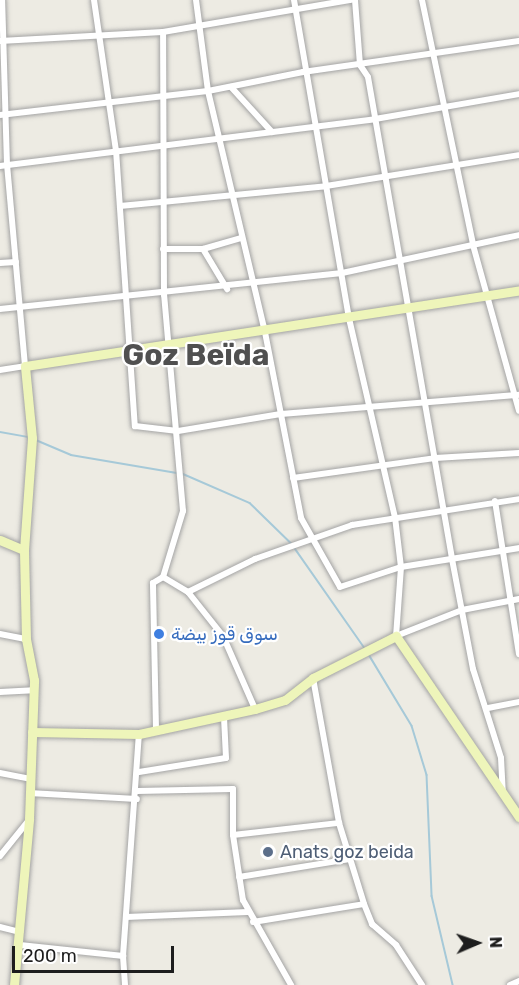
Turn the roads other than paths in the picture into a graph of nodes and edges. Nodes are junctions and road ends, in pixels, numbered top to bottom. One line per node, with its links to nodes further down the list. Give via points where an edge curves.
1 (2, 0): 11 (street)
2 (94, 0): 10 (street)
3 (196, 0): 8 (street)
4 (294, 0): 7 (street)
5 (353, 0): 7 (street); 14 (street)
6 (422, 0): 13 (street)
7 (295, 11): 8 (street); 15 (street)
8 (201, 26): 9 (street); 17 (street)
9 (163, 32): 10 (street); 19 (street)
10 (100, 38): 11 (street); 20 (street)
11 (2, 41): 22 (street)
12 (519, 41): 13 (street)
13 (433, 54): 14 (street); 21 (street)
14 (360, 65): 15 (street); 23 (street, via 368,77)
15 (303, 72): 16 (street); 24 (street)
16 (231, 87): 17 (street); 25 (street)
17 (208, 91): 19 (street); 26 (street)
18 (519, 94): 21 (street)
19 (164, 96): 20 (street); 27 (street)
20 (111, 103): 22 (street); 28 (street)
21 (446, 107): 23 (street); 31 (street)
22 (3, 115): 30 (street)
23 (375, 119): 24 (street); 32 (street)
24 (316, 127): 25 (street); 33 (street)
25 (272, 132): 26 (street)
26 (219, 137): 27 (street); 34 (street)
27 (164, 142): 28 (street); 35 (street)
28 (116, 150): 30 (street); 36 (street)
29 (519, 155): 31 (street)
30 (4, 165): 42 (street)
31 (457, 167): 32 (street); 39 (street)
32 (384, 178): 33 (street); 43 (street)
33 (326, 186): 34 (street); 45 (street)
34 (232, 196): 35 (street); 38 (street)
35 (163, 204): 36 (street); 40 (street)
36 (120, 206): 51 (street)
37 (519, 235): 39 (street)
38 (241, 238): 41 (street); 46 (street)
39 (473, 245): 43 (street); 50 (street)
40 (163, 249): 41 (street); 49 (street)
41 (203, 249): 47 (street)
42 (16, 262): 44 (street); 53 (street)
43 (398, 262): 45 (street); 52 (street)
44 (0, 263)
45 (342, 273): 46 (street); 55 (street)
46 (254, 284): 47 (street); 56 (street)
47 (227, 289): 49 (street)
48 (519, 290): 50 (main road)
49 (164, 295): 51 (street); 57 (street)
50 (487, 295): 52 (main road); 61 (street)
51 (129, 297): 53 (street); 58 (street)
52 (406, 305): 55 (main road); 62 (street)
53 (20, 306): 54 (street); 59 (street)
54 (0, 309)
55 (348, 314): 56 (main road); 63 (street)
56 (264, 327): 57 (main road); 65 (street)
57 (167, 344): 58 (main road); 66 (street)
58 (133, 351): 59 (main road); 66 (street, via 135,426)
59 (25, 366): 60 (street); 78 (main road, via 32,438)
60 (0, 370)
61 (517, 395): 62 (street); 64 (street)
62 (426, 402): 63 (street); 68 (street)
63 (372, 408): 65 (street); 69 (street)
64 (519, 411)
65 (282, 414): 66 (street); 70 (street)
66 (178, 431): 82 (street, via 183,511)
67 (519, 453): 68 (street)
68 (435, 458): 69 (street); 73 (street)
69 (385, 465): 70 (street); 74 (street)
70 (292, 478): 75 (street, via 301,519)
71 (519, 499): 72 (street)
72 (495, 501): 73 (street); 79 (street)
73 (443, 510): 74 (street); 80 (street)
74 (394, 517): 75 (street); 81 (street)
75 (313, 537): 81 (street, via 340,587); 83 (street, via 255,558)
76 (0, 540): 78 (main road)
77 (519, 548): 79 (street)
78 (24, 550): 88 (main road)
79 (504, 551): 80 (street); 84 (street)
80 (452, 559): 81 (street); 85 (street)
81 (401, 567): 87 (street)
82 (163, 577): 83 (street); 97 (street, via 153,583)
83 (188, 592): 95 (street, via 233,650)
84 (515, 600): 85 (street); 89 (street)
85 (462, 610): 87 (street); 94 (street, via 473,669)
86 (0, 634): 88 (street)
87 (396, 636): 90 (main road); 105 (main road)
88 (26, 639): 91 (main road)
89 (519, 654)
90 (314, 678): 95 (main road, via 285,700); 109 (street)
91 (33, 690): 92 (street); 98 (main road)
92 (0, 692)
93 (519, 702): 94 (street)
94 (488, 708): 105 (street, via 501,758)
95 (255, 709): 96 (main road)
96 (224, 717): 97 (main road); 100 (street, via 226,758)
97 (156, 729): 99 (main road)
98 (32, 732): 99 (main road); 102 (main road)
99 (139, 734): 100 (street)
100 (139, 772): 103 (street)
101 (0, 773): 102 (street)
102 (30, 779): 104 (main road)
103 (137, 791): 106 (street); 110 (street, via 233,789)
104 (29, 793): 106 (street); 108 (main road)
105 (503, 793): 107 (main road)
106 (137, 799): 116 (street)
107 (519, 817)
108 (29, 819): 111 (street); 119 (main road)
109 (339, 823): 110 (street); 112 (street)
110 (233, 835): 113 (street)
111 (0, 856)
112 (350, 859): 113 (street); 114 (street)
113 (239, 878): 115 (street)
114 (364, 904): 117 (street); 126 (street, via 372,924 396,945)
115 (248, 912): 116 (street); 117 (street)
116 (126, 917): 121 (street)
117 (253, 922): 125 (street)
118 (0, 927): 119 (street)
119 (21, 932): 120 (main road)
120 (20, 945): 121 (street); 123 (main road)
121 (123, 956): 124 (street)
122 (519, 981): 127 (street)
123 (15, 985)
124 (125, 985)
125 (291, 985)
126 (422, 985)
127 (510, 985)

